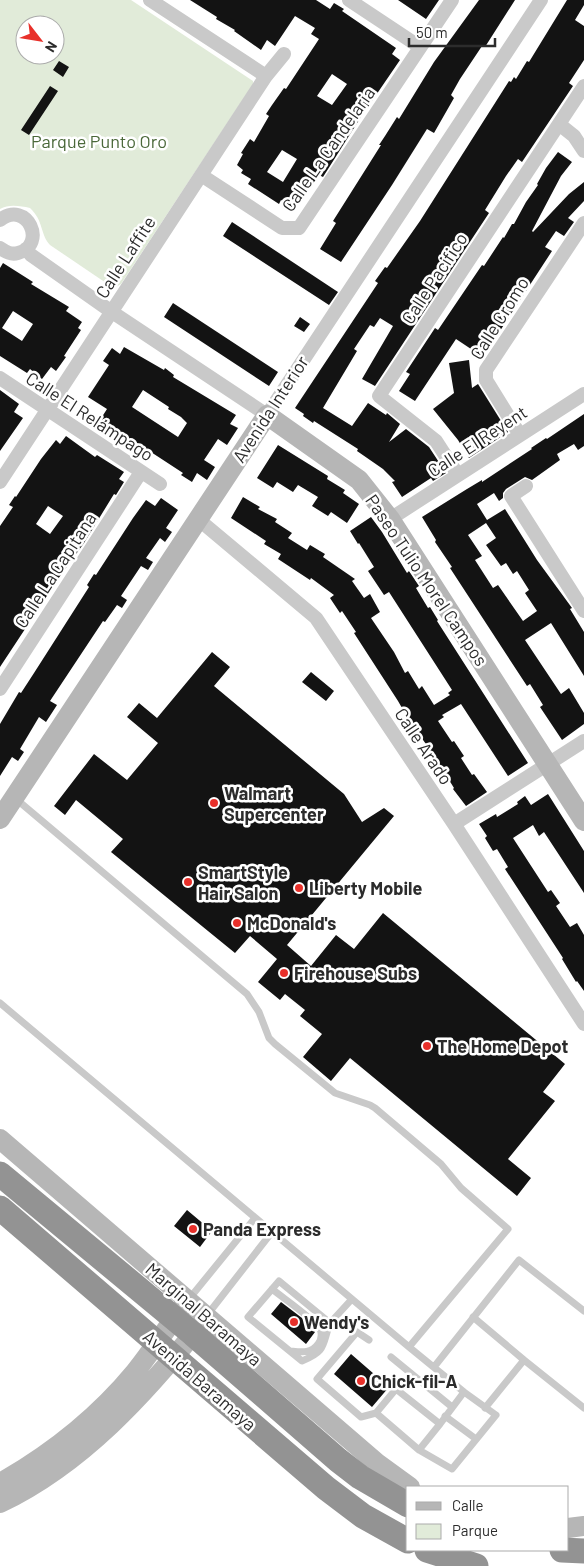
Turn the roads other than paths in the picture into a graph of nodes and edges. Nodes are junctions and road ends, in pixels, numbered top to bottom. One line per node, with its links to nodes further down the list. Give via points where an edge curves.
1 (150, 0): 7 (street)
2 (349, 0): 5 (street)
3 (452, 0): 5 (street, Calle La Candelaria)
4 (541, 0): 20 (street, Avenida Interior)
5 (420, 47): 11 (street, Calle La Candelaria, via 299,228 282,228)
6 (284, 54): 7 (street, Calle Laffite)
7 (266, 76): 11 (street, Calle Laffite)
8 (584, 86): 9 (street, Calle Pacífico)
9 (559, 124): 10 (street, via 574,136); 23 (street, Calle Pacífico, via 379,396 436,441)
10 (584, 151)
11 (201, 175): 16 (street, Calle Laffite)
12 (0, 220): 15 (street, via 12,215 26,219 33,233)
13 (584, 223): 21 (street, Calle Cromo, via 486,370 486,380)
14 (0, 248): 15 (street, via 15,254)
15 (26, 249): 16 (street, Paseo Tulio Morel Campos)
16 (112, 312): 19 (street, Calle Laffite); 20 (street, Paseo Tulio Morel Campos)
17 (0, 378): 19 (street, Calle El Relámpago)
18 (584, 394): 21 (street, Calle El Reyent)
19 (47, 409): 22 (street, Calle El Relámpago); 24 (street, Calle Laffite)
20 (267, 415): 27 (street, Avenida Interior); 28 (street, Paseo Tulio Morel Campos, via 359,480)
21 (520, 435): 23 (street, Calle El Reyent)
22 (141, 472): 25 (street, Calle El Relámpago); 30 (street, Calle La Capitana)
23 (458, 476): 28 (street, Calle El Reyent)
24 (0, 482)
25 (160, 484)
26 (526, 486): 29 (street, via 510,496)
27 (198, 519): 33 (street, Avenida Interior); 36 (street, Calle Arado, via 316,618)
28 (390, 519): 32 (street, Paseo Tulio Morel Campos)
29 (583, 607)
30 (0, 689)
31 (584, 742): 32 (street)
32 (548, 765): 35 (street, Paseo Tulio Morel Campos); 36 (street)
33 (14, 797): 34 (street, Avenida Interior); 52 (lane, via 248,994 274,1044 335,1093 376,1108 441,1164 461,1188 508,1229)
34 (0, 819)
35 (584, 821)
36 (454, 824): 38 (street, Calle Arado)
37 (0, 1003): 42 (lane)
38 (584, 1024)
39 (0, 1139): 46 (street, Marginal Baramaya)
40 (0, 1174): 46 (highway, Avenida Baramaya)
41 (0, 1208): 53 (highway, Avenida Baramaya)
42 (255, 1218): 43 (lane); 46 (lane)
43 (272, 1232): 45 (lane); 50 (lane)
44 (272, 1289): 49 (lane, via 279,1281); 54 (lane, via 248,1317); 54 (lane, via 316,1324 321,1333 313,1350)
45 (352, 1299): 49 (lane); 52 (lane)
46 (181, 1309): 50 (highway, Avenida Baramaya); 53 (street)
47 (584, 1310): 48 (lane, via 519,1260)
48 (473, 1317): 56 (lane); 57 (lane)
49 (330, 1323): 54 (lane, via 323,1348 310,1358 302,1361)
50 (200, 1325): 53 (street); 68 (street, Marginal Baramaya); 70 (highway, Avenida Baramaya, via 338,1460)
51 (368, 1340): 62 (lane, via 357,1332 317,1379 360,1417)
52 (409, 1347): 57 (lane)
53 (165, 1350): 67 (street, via 134,1372 89,1421 27,1468); 69 (street, via 126,1410 70,1460); 73 (highway, Avenida Baramaya, via 344,1503)
54 (289, 1350)
55 (391, 1357): 59 (lane)
56 (524, 1360): 60 (lane); 61 (lane)
57 (434, 1366): 58 (lane)
58 (464, 1392): 59 (lane); 60 (lane)
59 (452, 1406): 63 (lane)
60 (485, 1408): 65 (lane, via 496,1415)
61 (584, 1408)
62 (376, 1413): 64 (lane, via 396,1389); 66 (lane)
63 (445, 1416): 64 (lane); 65 (lane)
64 (440, 1424): 66 (lane)
65 (476, 1439): 66 (lane, via 452,1469)
66 (419, 1450)
67 (0, 1483)
68 (409, 1486)
69 (0, 1503)
70 (406, 1504)
71 (584, 1526): 72 (street)
72 (569, 1528)
73 (406, 1540)
74 (569, 1550): 76 (highway)
75 (430, 1551): 77 (highway)
76 (584, 1551)
77 (476, 1566)

